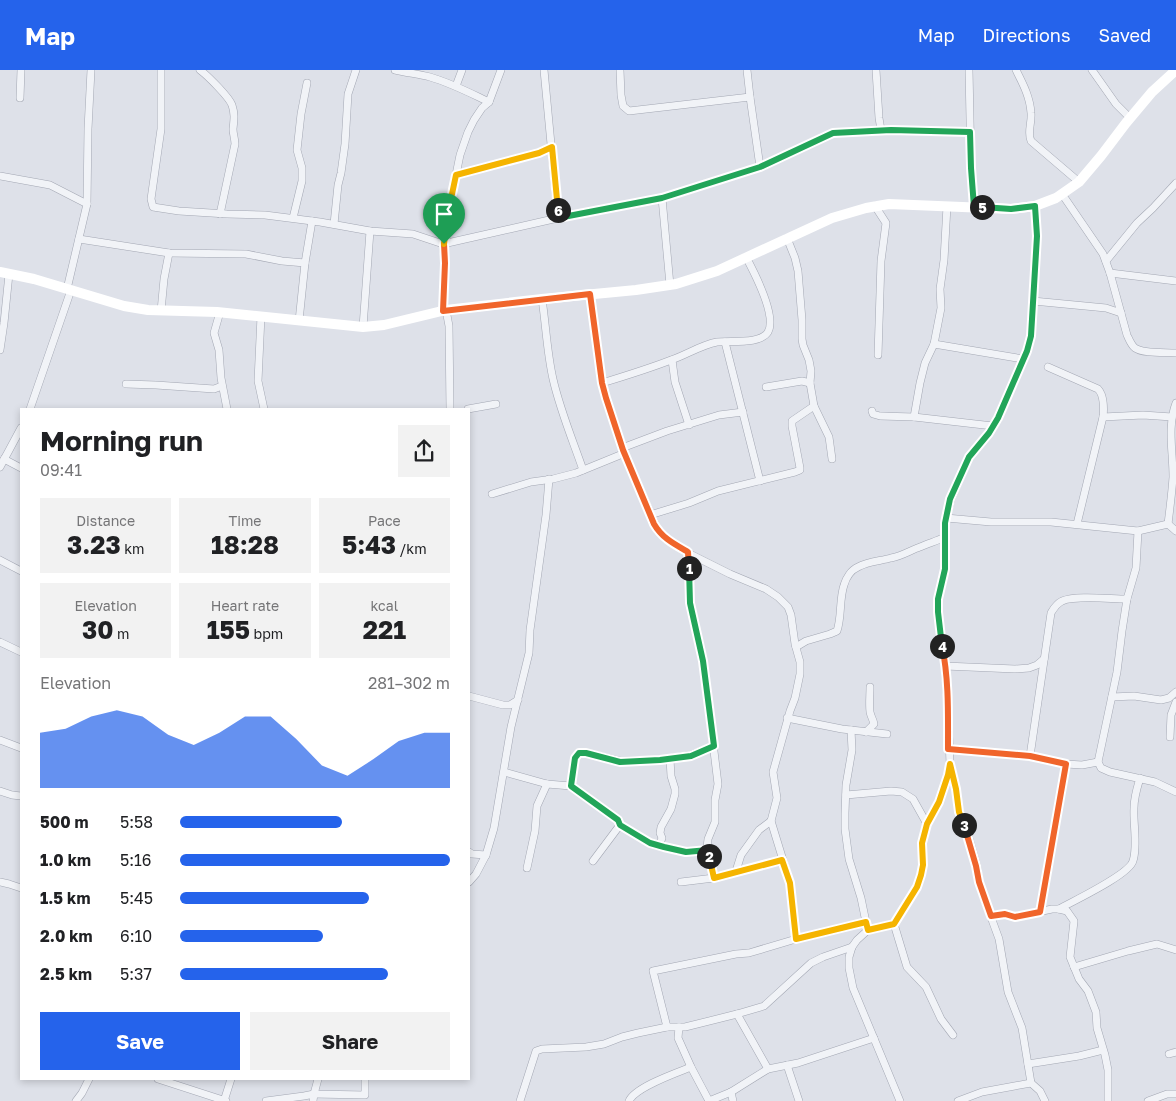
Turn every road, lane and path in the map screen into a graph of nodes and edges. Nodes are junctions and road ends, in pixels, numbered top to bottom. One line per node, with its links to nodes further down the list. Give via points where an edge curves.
1 (21, 70): 19 (street)
2 (91, 70): 33 (street)
3 (161, 70): 38 (street, via 161,129 151,199 153,207)
4 (200, 70): 38 (street, via 232,103 235,118 235,144)
5 (356, 70): 42 (street, via 348,94)
6 (395, 70): 18 (street, via 428,76)
7 (462, 70): 18 (street)
8 (502, 70): 21 (street)
9 (544, 70): 25 (street)
10 (620, 70): 20 (street, via 623,106 629,111)
11 (747, 70): 20 (street)
12 (876, 70): 23 (street, via 881,130)
13 (969, 70): 24 (street)
14 (1016, 70): 29 (street, via 1030,106 1031,141)
15 (1092, 70): 22 (street)
16 (1176, 70): 22 (street)
17 (308, 82): 39 (street, via 300,114 298,150 302,181)
18 (456, 86): 21 (street)
19 (20, 98)
20 (750, 98): 26 (street)
21 (489, 102): 27 (street, via 468,132)
22 (1130, 118): 29 (street)
23 (891, 130): 24 (street); 26 (street, via 833,133)
24 (970, 132): 37 (street)
25 (552, 147): 27 (street); 40 (street)
26 (760, 167): 32 (street)
27 (456, 175): 46 (street)
28 (0, 176): 33 (street, via 50,185)
29 (1079, 182): 31 (street)
30 (1176, 183): 49 (street, via 1137,222)
31 (1062, 194): 36 (street); 49 (street)
32 (662, 198): 40 (street); 54 (street)
33 (87, 204): 45 (street)
34 (875, 206): 35 (street); 44 (street, via 832,218); 72 (street, via 886,224)
35 (947, 206): 37 (street); 69 (street, via 941,308)
36 (1035, 206): 37 (street, via 1011,209); 59 (street, via 1037,236)
37 (974, 207)
38 (220, 214): 39 (street)
39 (293, 218): 41 (street)
40 (558, 218): 46 (street)
41 (312, 221): 42 (street); 50 (street)
42 (334, 224): 43 (street)
43 (370, 230): 46 (street, via 413,234); 67 (street)
44 (788, 238): 48 (street); 76 (street, via 798,271 802,339 809,360)
45 (79, 239): 47 (street); 55 (street)
46 (444, 244): 62 (street)
47 (169, 253): 50 (street, via 246,254); 61 (street)
48 (746, 257): 54 (street, via 717,271); 68 (street, via 767,304 769,330 759,338)
49 (1106, 261): 52 (street)
50 (305, 263): 66 (street)
51 (5, 273): 55 (street); 70 (street)
52 (1110, 273): 53 (street); 57 (street)
53 (1176, 281)
54 (670, 285): 56 (street)
55 (69, 289): 61 (street, via 124,306); 84 (street)
56 (590, 294): 58 (street); 77 (street)
57 (1117, 298): 60 (street); 64 (street)
58 (542, 299): 62 (street); 102 (street, via 553,381)
59 (1033, 301): 60 (street); 73 (street, via 1031,336)
60 (1106, 308): 64 (street)
61 (161, 310): 63 (street)
62 (445, 310): 67 (street); 87 (street, via 449,326)
63 (220, 312): 65 (street); 79 (street, via 214,333)
64 (1121, 313): 71 (street, via 1131,344 1136,349)
65 (261, 316): 66 (street); 86 (street, via 258,381)
66 (299, 321): 67 (street)
67 (363, 327)
68 (725, 342): 74 (street, via 714,343); 90 (street)
69 (934, 344): 73 (street); 93 (street, via 925,363)
70 (0, 350)
71 (1176, 353)
72 (878, 355)
73 (1023, 359): 95 (street)
74 (672, 360): 77 (street); 94 (street, via 675,382)
75 (1048, 367): 91 (street, via 1098,389 1102,393)
76 (810, 380): 80 (street); 83 (street)
77 (602, 383): 97 (street)
78 (126, 384): 79 (street, via 214,389)
79 (222, 386): 85 (street)
80 (766, 387)
81 (1176, 403): 92 (street)
82 (496, 404): 88 (street)
83 (814, 406): 99 (street, via 829,437); 104 (street, via 792,421 800,470)
84 (30, 408)
85 (228, 408)
86 (264, 408)
87 (450, 408)
88 (470, 409)
89 (872, 411): 93 (street, via 880,416)
90 (743, 412): 94 (street, via 719,415); 104 (street)
91 (1103, 417): 92 (street); 108 (street)
92 (1172, 417): 109 (street, via 1173,479)
93 (914, 418): 95 (street)
94 (690, 425): 97 (street, via 667,431)
95 (993, 426): 107 (street, via 969,457 950,499)
96 (20, 430): 98 (street)
97 (624, 451): 102 (street); 106 (street)
98 (4, 459): 100 (street); 101 (street)
99 (832, 459)
100 (0, 467)
101 (20, 467)
102 (583, 470): 103 (street)
103 (549, 479): 105 (street); 126 (street, via 529,653)
104 (760, 481): 106 (street, via 718,491)
105 (492, 494)
106 (650, 515): 113 (street, via 666,539)
107 (946, 518): 108 (street); 112 (street)
108 (1077, 524): 110 (street)
109 (1168, 524): 110 (street); 111 (street)
110 (1138, 531): 116 (street, via 1136,568)
111 (1176, 531)
112 (945, 537): 118 (street, via 852,570 844,584 837,631); 121 (street, via 945,569 938,599)
113 (688, 552): 118 (street, via 778,597 792,615); 134 (street, via 690,603 703,661)
114 (0, 560): 115 (street)
115 (20, 570)
116 (1127, 599): 120 (street, via 1081,598 1062,601 1054,606); 125 (street)
117 (0, 642): 119 (street)
118 (796, 647): 128 (street, via 800,674)
119 (20, 652)
120 (1044, 659): 121 (street, via 1029,668); 137 (street)
121 (945, 666): 136 (street)
122 (870, 687): 130 (street, via 870,709 874,720)
123 (1176, 692): 125 (street, via 1161,700)
124 (470, 696): 126 (street, via 503,705)
125 (1112, 697): 139 (street)
126 (518, 700): 142 (street)
127 (1176, 702): 132 (street, via 1171,715)
128 (788, 718): 129 (street); 150 (street, via 773,772 776,798)
129 (851, 730): 130 (street); 148 (street, via 852,750)
130 (870, 731): 131 (street)
131 (886, 734)
132 (1170, 737)
133 (0, 740): 135 (street)
134 (714, 746): 138 (street, via 691,756); 154 (street, via 718,784 715,822)
135 (20, 748)
136 (948, 749): 137 (street); 140 (street)
137 (1030, 756): 141 (street)
138 (670, 759): 145 (street, via 620,762 579,753 575,758); 153 (street, via 676,794 660,826 662,838)
139 (1098, 762): 141 (street); 143 (street, via 1101,768 1110,772)
140 (950, 764): 151 (street, via 939,802); 168 (street, via 959,812)
141 (1066, 764): 167 (street)
142 (504, 772): 144 (street); 156 (street)
143 (1140, 778): 147 (street); 166 (street, via 1134,801 1135,849 1130,867)
144 (547, 784): 145 (street); 159 (street, via 537,806)
145 (571, 786): 152 (street, via 618,820)
146 (0, 791): 149 (street)
147 (1176, 792)
148 (846, 795): 151 (street, via 902,792 913,799); 169 (street, via 848,852)
149 (20, 796)
150 (771, 820): 157 (street); 160 (street, via 759,830 742,854)
151 (927, 824): 170 (street, via 922,843 921,875)
152 (620, 825): 153 (street); 158 (street)
153 (659, 846): 154 (street, via 686,852)
154 (708, 850): 161 (street)
155 (470, 853): 156 (street)
156 (486, 855): 162 (street)
157 (782, 860): 160 (street); 172 (street, via 790,883)
158 (593, 861)
159 (527, 868)
160 (736, 871): 161 (street)
161 (714, 878): 164 (street)
162 (470, 881)
163 (0, 882): 165 (street)
164 (681, 882)
165 (20, 888)
166 (1059, 909): 167 (street); 175 (street, via 1067,911 1074,921 1070,957)
167 (1040, 912): 168 (street, via 1015,917 1005,914)
168 (991, 916): 182 (street, via 999,939 1008,992 1022,1028)
169 (866, 922): 171 (street); 172 (street)
170 (894, 924): 171 (street); 179 (street, via 907,967 926,987)
171 (868, 930): 173 (street)
172 (796, 939): 177 (street, via 653,971)
173 (852, 947): 176 (street, via 811,963 764,1006); 180 (street, via 849,957 852,988)
174 (1176, 950): 175 (street, via 1157,944)
175 (1074, 967): 181 (street, via 1096,1012)
176 (737, 1014): 178 (street); 185 (street)
177 (667, 1026): 178 (street); 198 (street, via 604,1044 536,1051)
178 (678, 1027): 184 (street, via 678,1038)
179 (953, 1035)
180 (874, 1038): 183 (street); 203 (street)
181 (1104, 1050): 182 (street); 206 (street)
182 (1028, 1064): 191 (street)
183 (787, 1065): 185 (street); 202 (street)
184 (691, 1067): 199 (street, via 664,1077 631,1096); 200 (street)
185 (768, 1069): 192 (street)
186 (88, 1080): 195 (street)
187 (161, 1080): 196 (street)
188 (231, 1080): 196 (street)
189 (318, 1080): 194 (street)
190 (365, 1080): 194 (street, via 365,1095)
191 (1031, 1083): 204 (street, via 982,1092); 205 (street)
192 (731, 1092): 200 (street); 201 (street)
193 (1176, 1094): 207 (street)
194 (314, 1097): 197 (street)
195 (76, 1101)
196 (225, 1101)
197 (266, 1101)
198 (520, 1101)
199 (629, 1101)
200 (709, 1101)
201 (734, 1101)
202 (799, 1101)
203 (900, 1101)
204 (958, 1101)
205 (1045, 1101)
206 (1108, 1101)
207 (1148, 1101)

